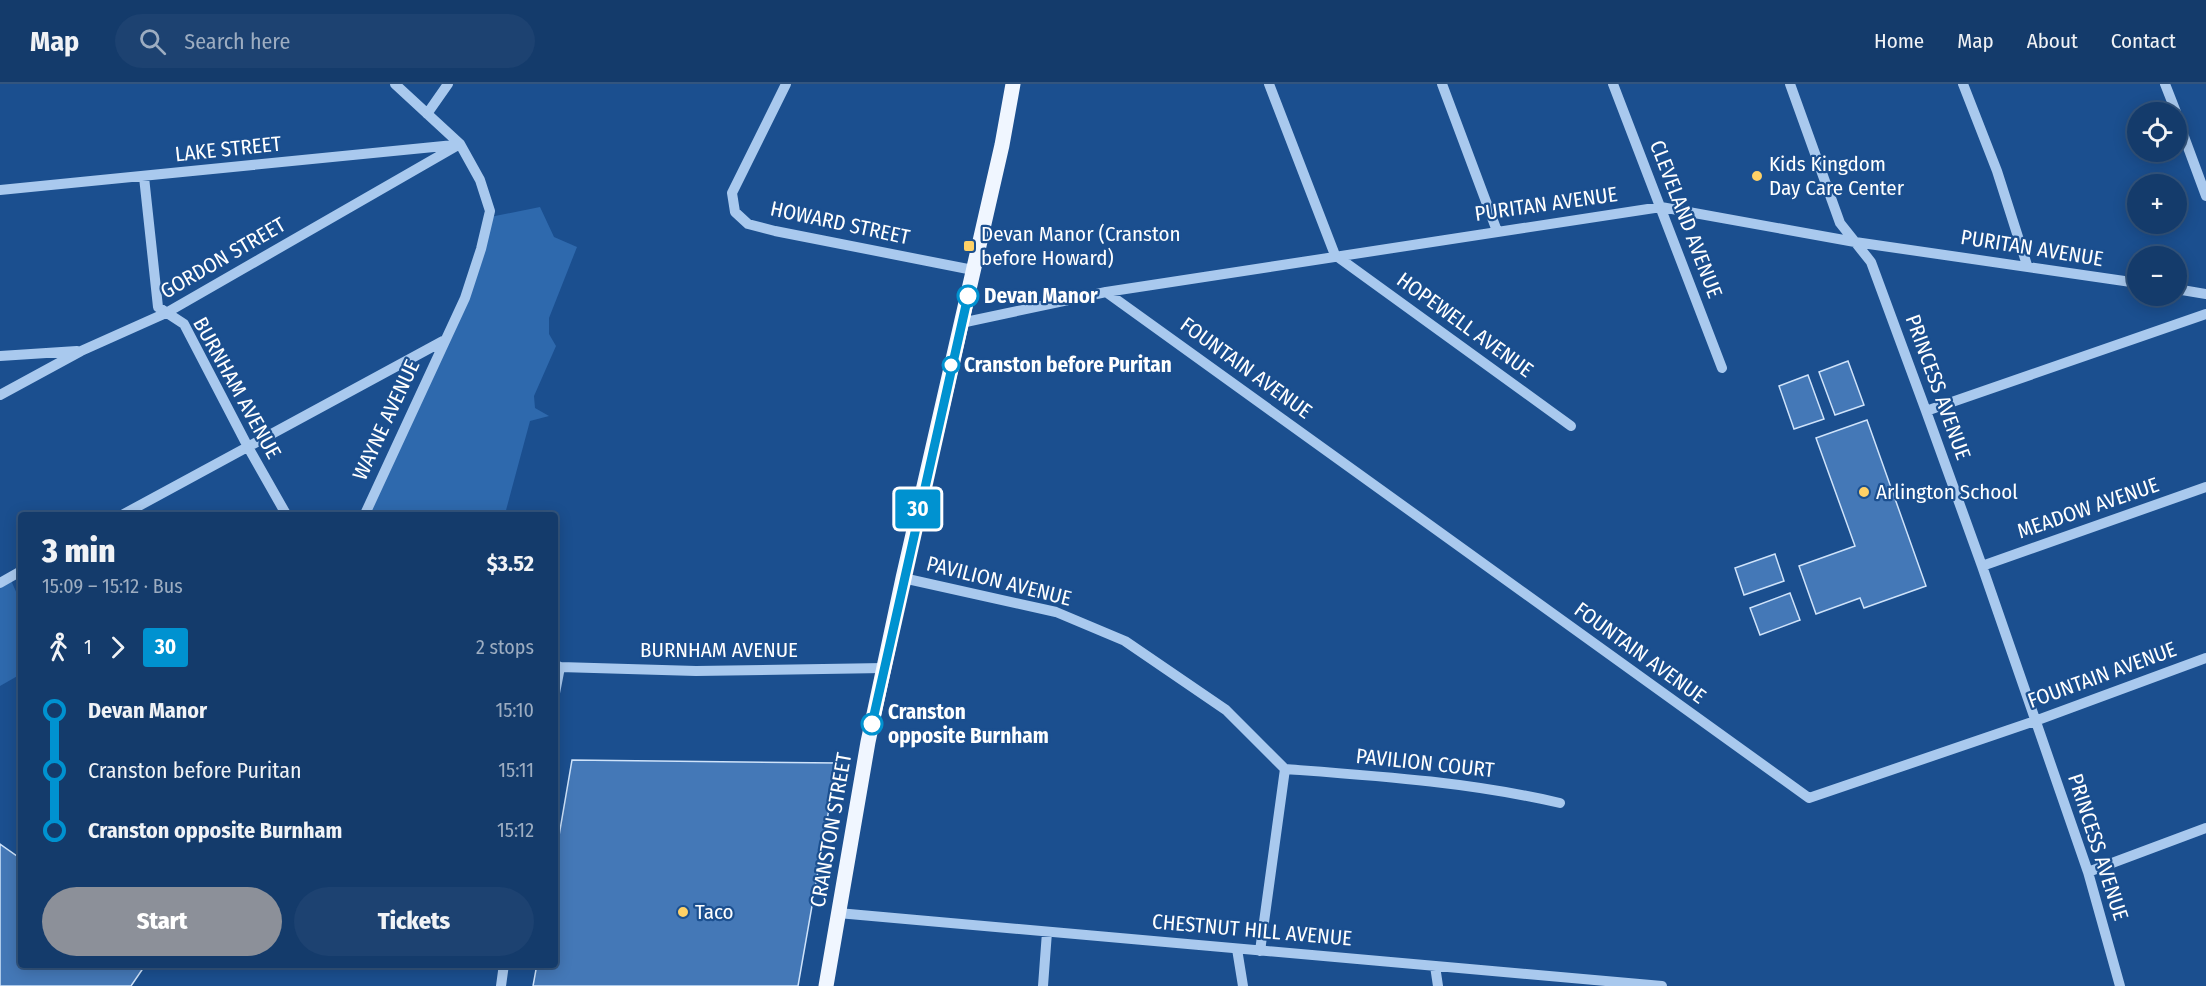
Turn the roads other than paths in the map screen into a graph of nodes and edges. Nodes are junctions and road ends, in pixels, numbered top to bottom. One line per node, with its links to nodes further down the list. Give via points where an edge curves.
1 (395, 84): 12 (street, WAYNE AVENUE)
2 (448, 84): 12 (street)
3 (786, 84): 23 (street, HOWARD STREET, via 732,193 735,212 748,224 775,231)
4 (1013, 84): 23 (main road, CRANSTON STREET)
5 (1269, 84): 21 (street)
6 (1442, 84): 19 (street)
7 (1613, 84): 18 (street, CLEVELAND AVENUE)
8 (1790, 84): 20 (street, PRINCESS AVENUE, via 1840,223)
9 (1963, 84): 22 (street, via 1997,171)
10 (2165, 84): 11 (street)
11 (2172, 102)
12 (427, 114): 13 (street, WAYNE AVENUE)
13 (460, 144): 15 (street, LAKE STREET); 28 (street, GORDON STREET); 31 (street, WAYNE AVENUE, via 480,180 489,211 465,298)
14 (2187, 144): 17 (street)
15 (144, 177): 16 (street, LAKE STREET); 28 (street, BURNHAM AVENUE, via 158,307)
16 (0, 190)
17 (2206, 196)
18 (1661, 207): 19 (street, PURITAN AVENUE); 20 (street, PURITAN AVENUE); 34 (street, CLEVELAND AVENUE)
19 (1497, 231): 21 (street, PURITAN AVENUE)
20 (1855, 242): 22 (street, PURITAN AVENUE); 36 (street, PRINCESS AVENUE, via 1871,262)
21 (1335, 255): 26 (street, PURITAN AVENUE); 37 (street, HOPEWELL AVENUE)
22 (2027, 266): 24 (street, PURITAN AVENUE)
23 (973, 270): 30 (main road, CRANSTON STREET)
24 (2127, 281)
25 (2187, 291): 27 (street)
26 (1107, 292): 30 (street, PURITAN AVENUE); 50 (street, FOUNTAIN AVENUE, via 1809,798)
27 (2206, 294)
28 (166, 313): 32 (street, GORDON STREET); 38 (street, BURNHAM AVENUE, via 184,324)
29 (2206, 314): 36 (street)
30 (961, 323): 45 (main road, CRANSTON STREET)
31 (443, 341): 38 (street); 42 (street, WAYNE AVENUE)
32 (81, 351): 33 (street); 35 (street, GORDON STREET)
33 (0, 356)
34 (1722, 368)
35 (0, 394)
36 (1926, 411): 43 (street, PRINCESS AVENUE)
37 (1571, 426)
38 (248, 447): 40 (street); 41 (street, BURNHAM AVENUE)
39 (2206, 487): 43 (street, MEADOW AVENUE)
40 (128, 512)
41 (285, 512)
42 (366, 512)
43 (1982, 566): 50 (street, PRINCESS AVENUE)
44 (18, 574): 46 (street)
45 (903, 578): 49 (main road, CRANSTON STREET); 51 (street, PAVILION AVENUE, via 1056,612 1125,641 1226,710)
46 (0, 583)
47 (2206, 658): 50 (street, FOUNTAIN AVENUE)
48 (558, 666): 49 (street, BURNHAM AVENUE, via 696,671)
49 (884, 668): 55 (main road, CRANSTON STREET)
50 (2036, 721): 54 (street, PRINCESS AVENUE)
51 (1285, 769): 52 (street, PAVILION COURT, via 1423,779); 58 (street)
52 (1560, 803)
53 (2206, 828): 54 (street)
54 (2088, 872): 67 (street, PRINCESS AVENUE)
55 (838, 913): 56 (street, CHESTNUT HILL AVENUE); 62 (main road, CRANSTON STREET)
56 (1047, 932): 57 (street, CHESTNUT HILL AVENUE); 63 (street)
57 (1237, 949): 58 (street, CHESTNUT HILL AVENUE); 64 (street)
58 (1260, 951): 59 (street, CHESTNUT HILL AVENUE)
59 (1435, 966): 65 (street); 66 (street, CHESTNUT HILL AVENUE)
60 (503, 968): 61 (street)
61 (501, 986)
62 (826, 986)
63 (1043, 986)
64 (1243, 986)
65 (1438, 986)
66 (1662, 986)
67 (2120, 986)

